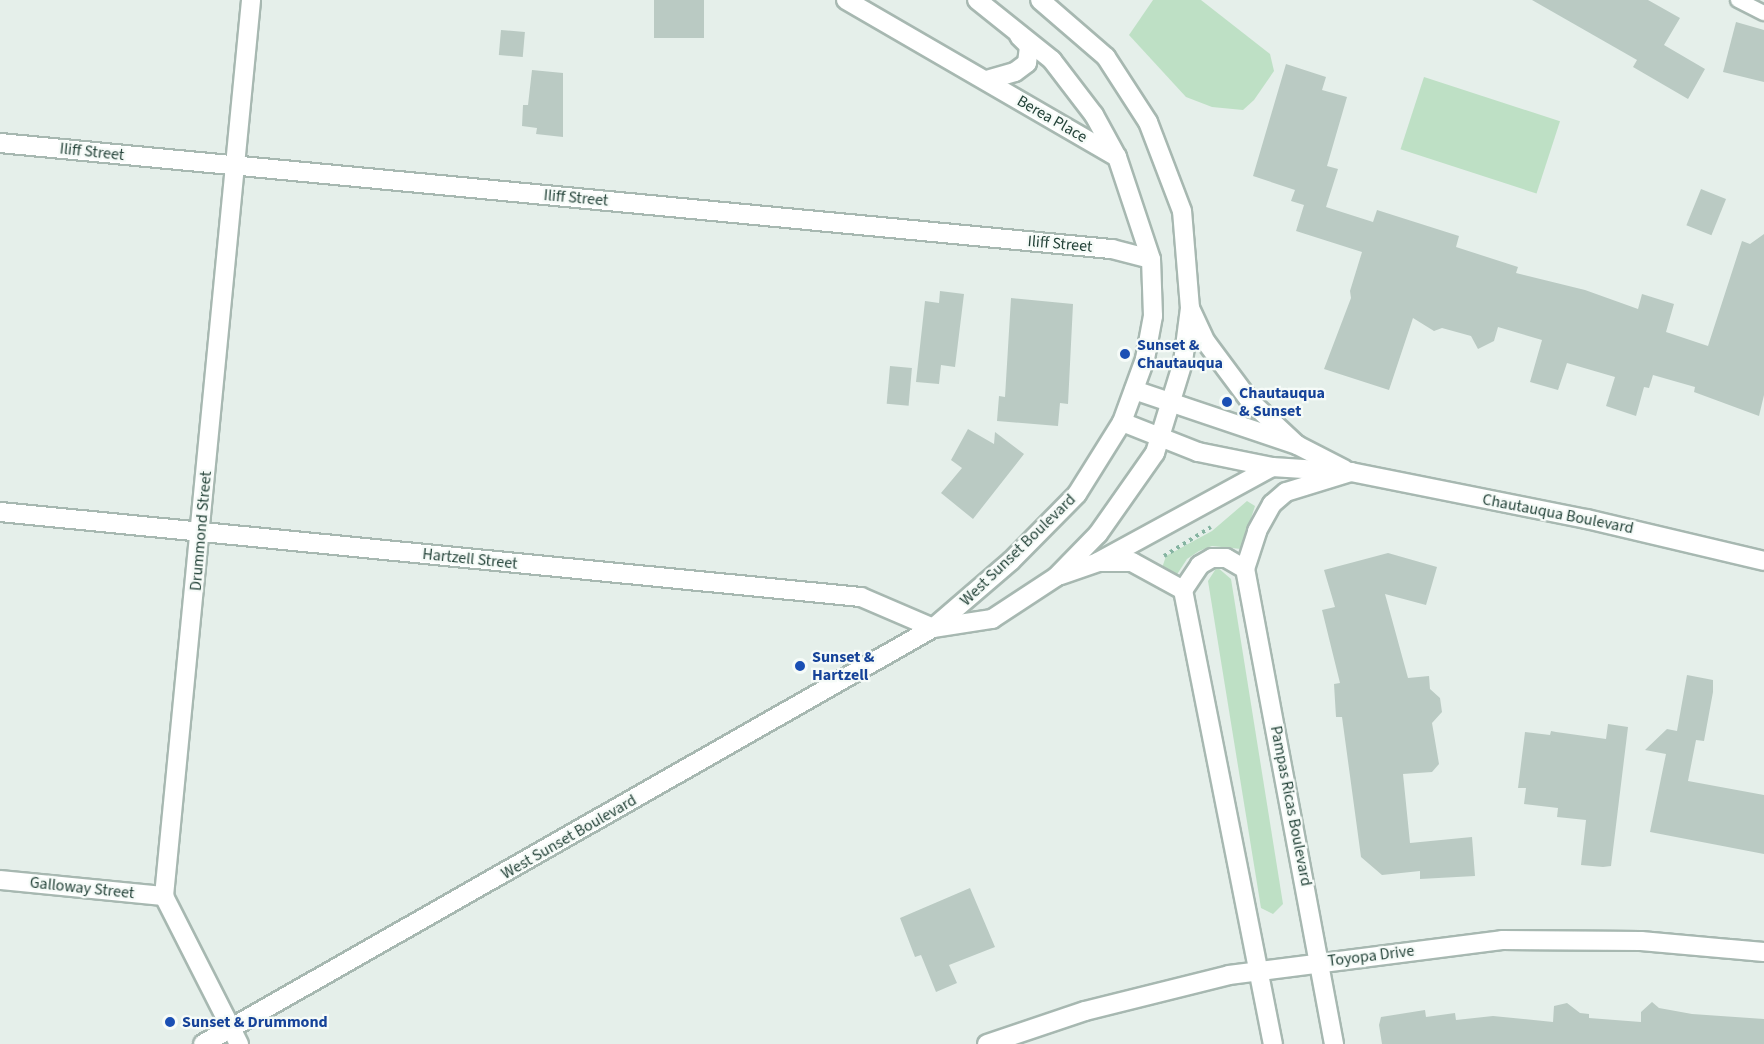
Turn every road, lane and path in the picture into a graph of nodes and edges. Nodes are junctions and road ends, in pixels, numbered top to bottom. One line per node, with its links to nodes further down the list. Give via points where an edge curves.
1 (251, 0): 11 (street, Drummond Street)
2 (846, 0): 8 (street)
3 (977, 0): 7 (street, West Sunset Boulevard)
4 (1040, 0): 13 (street, West Sunset Boulevard, via 1106,57 1148,122 1182,211)
5 (1738, 0): 6 (lane)
6 (1764, 13)
7 (1000, 15): 8 (street, via 1029,46 1027,63 1015,72); 10 (street, West Sunset Boulevard, via 1052,60 1094,115)
8 (987, 80): 10 (street, Berea Place)
9 (0, 143): 11 (street, Iliff Street)
10 (1117, 157): 12 (street, West Sunset Boulevard)
11 (234, 166): 12 (street, Iliff Street, via 1113,249); 22 (street, Drummond Street)
12 (1151, 259): 14 (street, West Sunset Boulevard, via 1153,316)
13 (1190, 308): 15 (street, West Sunset Boulevard); 18 (street, via 1206,342 1250,401)
14 (1134, 390): 15 (street, Chautauqua Boulevard); 16 (street, West Sunset Boulevard)
15 (1173, 402): 17 (street, West Sunset Boulevard); 18 (street, Chautauqua Boulevard)
16 (1122, 422): 17 (street, Chautauqua Boulevard); 28 (street, West Sunset Boulevard, via 1077,494 1011,561)
17 (1162, 436): 19 (street, Chautauqua Boulevard, via 1198,452); 26 (street, West Sunset Boulevard, via 1124,502)
18 (1297, 445): 20 (street, Chautauqua Boulevard)
19 (1272, 467): 20 (street, Chautauqua Boulevard); 24 (street)
20 (1351, 472): 23 (street, Chautauqua Boulevard, via 1587,519); 25 (street, Pampas Ricas Boulevard, via 1286,492 1272,504 1257,531)
21 (0, 512): 22 (street, Hartzell Street)
22 (201, 533): 28 (street, Hartzell Street, via 861,597); 30 (street, Drummond Street)
23 (1764, 561)
24 (1098, 562): 26 (street); 27 (street, via 1132,562)
25 (1245, 569): 27 (street, via 1226,558 1212,558 1200,565); 32 (street, Pampas Ricas Boulevard)
26 (1056, 577): 28 (street, West Sunset Boulevard, via 992,620)
27 (1183, 590): 33 (street)
28 (933, 628): 34 (street, West Sunset Boulevard)
29 (0, 879): 30 (street, Galloway Street)
30 (164, 896): 34 (street)
31 (1764, 952): 32 (street, Toyopa Drive, via 1641,941 1502,940)
32 (1320, 962): 33 (street, Toyopa Drive); 38 (street, Pampas Ricas Boulevard)
33 (1260, 970): 36 (street, Toyopa Drive, via 1084,1011); 37 (street)
34 (235, 1037): 35 (street, West Sunset Boulevard)
35 (203, 1044)
36 (987, 1044)
37 (1273, 1044)
38 (1334, 1044)

